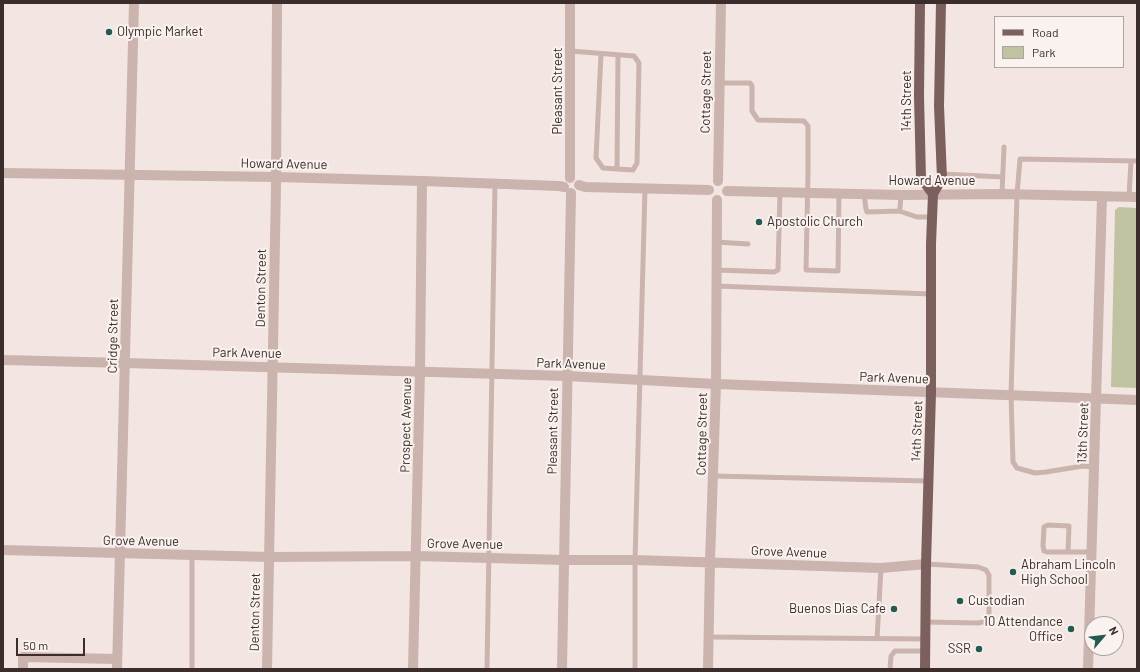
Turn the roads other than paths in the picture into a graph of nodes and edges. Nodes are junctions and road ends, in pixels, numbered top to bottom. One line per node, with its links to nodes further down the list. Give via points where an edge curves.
1 (134, 3): 16 (street, Cridge Street)
2 (277, 3): 18 (street, Denton Street)
3 (570, 3): 7 (street, Pleasant Street)
4 (721, 3): 10 (street, Cottage Street)
5 (920, 3): 33 (main road, 14th Street, via 921,178)
6 (941, 3): 17 (main road, 14th Street, via 939,106)
7 (570, 51): 8 (lane); 20 (street, Pleasant Street)
8 (601, 54): 9 (lane); 14 (lane, via 596,158 603,168)
9 (618, 56): 14 (lane); 14 (lane, via 634,56 638,63 637,163 633,170)
10 (719, 83): 22 (street, Cottage Street); 30 (lane, via 750,83 752,111 758,120 804,122 808,126)
11 (1004, 147): 19 (lane)
12 (1131, 161): 13 (lane); 36 (lane, via 1020,159); 38 (lane)
13 (1137, 161)
14 (617, 169)
15 (3, 172): 16 (street, Howard Avenue)
16 (130, 174): 18 (street, Howard Avenue); 48 (street, Cridge Street)
17 (942, 174): 19 (lane); 33 (main road, 14th Street)
18 (276, 177): 21 (street, Howard Avenue); 49 (street, Denton Street)
19 (1003, 177): 34 (lane)
20 (570, 178): 24 (street, via 575,179); 26 (street, via 566,180)
21 (422, 181): 23 (street, Howard Avenue); 50 (street, Prospect Avenue)
22 (718, 181): 27 (street, via 712,184); 28 (street)
23 (495, 183): 26 (street, Howard Avenue, via 559,186); 51 (lane)
24 (579, 185): 25 (street); 26 (street, via 576,192)
25 (645, 188): 27 (street); 53 (lane)
26 (568, 190): 52 (street, Pleasant Street)
27 (709, 190): 39 (street, via 712,197)
28 (727, 191): 29 (street, Howard Avenue); 39 (street)
29 (780, 192): 30 (street, Howard Avenue); 44 (lane, via 778,270)
30 (808, 193): 31 (street, Howard Avenue); 31 (lane, via 806,270 838,271)
31 (839, 194): 32 (street, Howard Avenue)
32 (864, 194): 35 (street, Howard Avenue); 40 (lane, via 868,212)
33 (933, 194): 34 (street, Howard Avenue); 35 (street, Howard Avenue); 41 (main road, 14th Street)
34 (1002, 194): 36 (street, Howard Avenue)
35 (901, 195): 40 (lane)
36 (1018, 195): 37 (street, Howard Avenue); 56 (lane)
37 (1102, 197): 38 (street, Howard Avenue); 57 (street, 13th Street)
38 (1133, 197)
39 (717, 200): 42 (street, Cottage Street)
40 (899, 211): 41 (lane, via 917,217)
41 (932, 217): 46 (main road, 14th Street)
42 (716, 242): 43 (lane); 44 (street, Cottage Street)
43 (748, 244)
44 (716, 270): 45 (street, Cottage Street)
45 (716, 286): 46 (lane); 54 (street, Cottage Street)
46 (931, 294): 55 (main road, 14th Street)
47 (3, 360): 48 (street, Park Avenue)
48 (126, 363): 49 (street, Park Avenue); 65 (street, Cridge Street)
49 (273, 367): 50 (street, Park Avenue); 68 (street, Denton Street)
50 (420, 371): 51 (street, Park Avenue); 67 (street, Prospect Avenue)
51 (493, 374): 52 (street, Park Avenue); 69 (lane)
52 (568, 376): 53 (street, Park Avenue); 70 (street, Pleasant Street)
53 (640, 380): 54 (street, Park Avenue); 71 (lane)
54 (716, 384): 55 (street, Park Avenue); 60 (street, Cottage Street)
55 (931, 393): 56 (street, Park Avenue); 61 (main road, 14th Street)
56 (1011, 395): 57 (street, Park Avenue); 59 (lane, via 1014,465 1035,473 1083,466)
57 (1097, 398): 58 (street, Park Avenue); 59 (street, 13th Street)
58 (1137, 400)
59 (1095, 467): 64 (street, 13th Street)
60 (714, 476): 61 (lane); 72 (street, Cottage Street)
61 (928, 481): 73 (main road, 14th Street)
62 (3, 550): 65 (street, Grove Avenue)
63 (1071, 552): 63 (lane, via 1044,551 1044,527 1069,526); 64 (lane)
64 (1092, 552): 92 (street, 13th Street)
65 (120, 554): 66 (street, Grove Avenue); 80 (street, Cridge Street)
66 (192, 555): 68 (street, Grove Avenue); 83 (lane)
67 (416, 556): 68 (street, Grove Avenue); 69 (street, Grove Avenue); 85 (street, Prospect Avenue)
68 (270, 557): 84 (street, Denton Street)
69 (489, 558): 70 (street, Grove Avenue); 86 (lane)
70 (564, 560): 71 (street, Grove Avenue); 87 (street, Pleasant Street)
71 (636, 560): 72 (street, Grove Avenue); 88 (lane)
72 (710, 562): 74 (street, Grove Avenue); 76 (street, Cottage Street)
73 (926, 564): 74 (street, Grove Avenue); 75 (main road, 14th Street); 75 (lane, via 978,567 986,570 989,613 988,621 978,623)
74 (881, 568): 77 (lane)
75 (925, 622): 78 (main road, 14th Street)
76 (709, 636): 77 (lane); 89 (street, Cottage Street)
77 (877, 639): 78 (lane)
78 (925, 639): 79 (main road, 14th Street)
79 (925, 650): 90 (lane, via 895,651 891,656); 91 (main road, 14th Street)
80 (117, 658): 81 (street, via 23,657); 82 (street, Cridge Street)
81 (23, 669)
82 (117, 669)
83 (192, 669)
84 (267, 669)
85 (413, 669)
86 (487, 669)
87 (562, 669)
88 (635, 669)
89 (708, 669)
90 (890, 669)
91 (925, 669)
92 (1088, 669)

